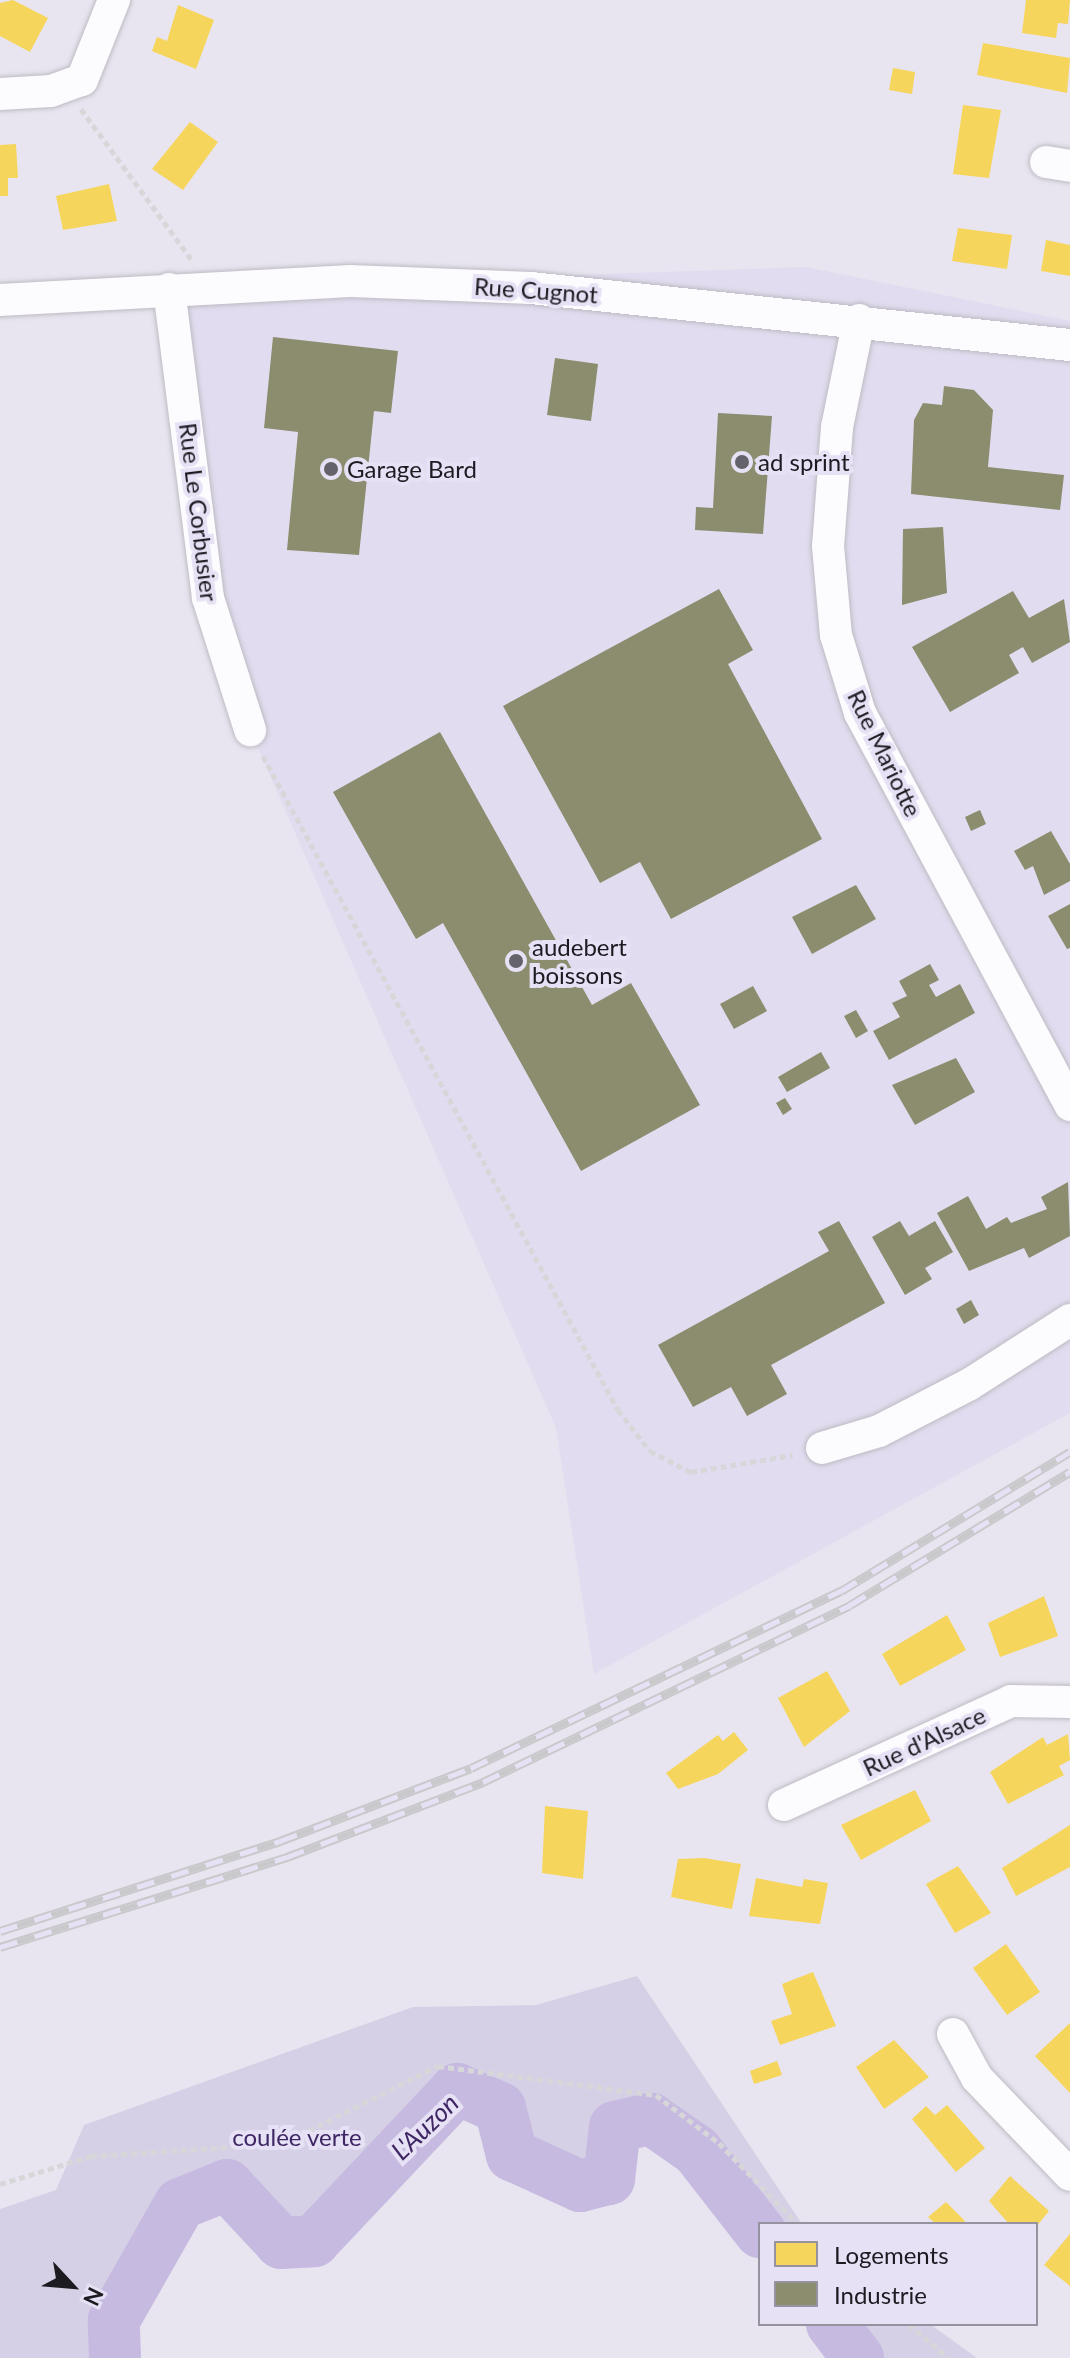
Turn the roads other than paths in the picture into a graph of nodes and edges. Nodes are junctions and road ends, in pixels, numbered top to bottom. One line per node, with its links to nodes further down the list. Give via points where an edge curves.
1 (114, 0): 2 (street, via 91,67 70,87)
2 (0, 94)
3 (169, 289): 4 (street, Rue Cugnot); 5 (street, Rue Cugnot, via 350,281 531,288); 7 (street, Rue Le Corbusier, via 208,598)
4 (0, 300)
5 (859, 320): 6 (street, Rue Cugnot); 8 (street, Rue Mariotte, via 837,427 828,546 836,635 860,713)
6 (1070, 345)
7 (250, 730)
8 (1070, 1105)
9 (1070, 1320): 10 (street, via 957,1391 879,1431)
10 (822, 1448)
11 (1070, 1702): 12 (street, Rue d'Alsace, via 1011,1701)
12 (784, 1805)
13 (953, 2034): 14 (street, via 977,2078)
14 (1070, 2175)

